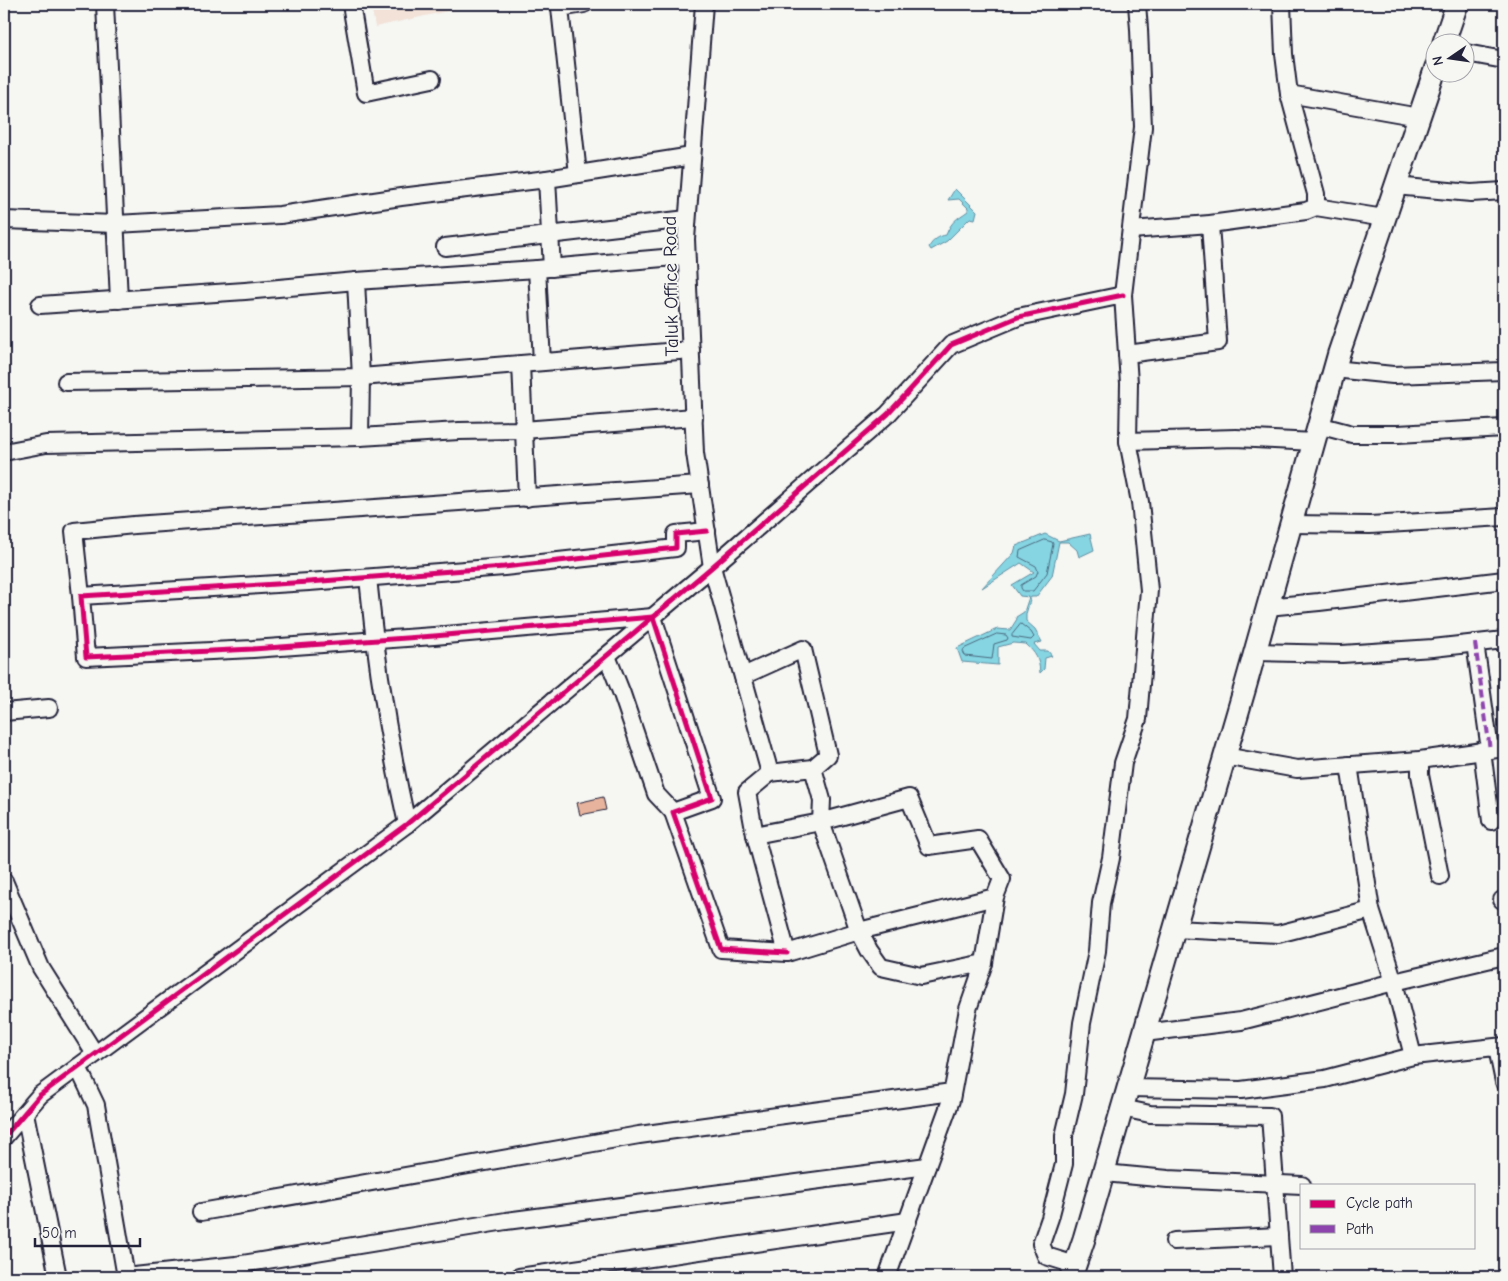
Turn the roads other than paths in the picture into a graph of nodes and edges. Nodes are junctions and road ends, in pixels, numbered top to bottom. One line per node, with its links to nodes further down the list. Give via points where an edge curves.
1 (105, 4): 24 (street)
2 (351, 4): 11 (street, via 366,93)
3 (584, 4): 16 (street, via 560,8)
4 (704, 4): 15 (street, Taluk Office Road)
5 (1137, 4): 26 (street, via 1143,127)
6 (1282, 4): 13 (street)
7 (1457, 4): 8 (main road)
8 (1447, 32)
9 (1476, 55): 10 (street)
10 (1504, 60)
11 (432, 79)
12 (1431, 82): 14 (main road)
13 (1289, 94): 14 (street); 20 (street, via 1316,194)
14 (1419, 117): 18 (main road)
15 (692, 156): 16 (street); 22 (street, Taluk Office Road)
16 (578, 174): 17 (street)
17 (547, 179): 24 (street, via 280,215); 27 (street)
18 (1395, 186): 19 (street, via 1471,193); 21 (main road)
19 (1504, 192)
20 (1316, 206): 21 (street); 25 (street, via 1306,212)
21 (1384, 218): 39 (main road)
22 (687, 219): 27 (street); 29 (street, Taluk Office Road)
23 (4, 220): 24 (street)
24 (116, 224): 33 (street)
25 (1210, 224): 26 (street); 36 (street, via 1218,342)
26 (1131, 230): 32 (street)
27 (550, 235): 28 (street); 30 (street)
28 (445, 247)
29 (686, 256): 30 (street); 35 (street, Taluk Office Road)
30 (545, 269): 31 (street); 37 (street)
31 (356, 281): 33 (street); 41 (street)
32 (1123, 295): 36 (street); 55 (street, via 1018,317 951,345 888,414)
33 (119, 300): 34 (street)
34 (40, 305)
35 (691, 350): 37 (street); 43 (street, Taluk Office Road)
36 (1127, 354): 48 (street)
37 (542, 362): 38 (street)
38 (521, 364): 41 (street); 45 (street)
39 (1334, 369): 40 (street, via 1393,375); 46 (main road)
40 (1504, 371)
41 (361, 377): 42 (street); 47 (street)
42 (66, 382)
43 (694, 417): 45 (street); 50 (street, Taluk Office Road)
44 (1504, 428): 46 (street, via 1398,434)
45 (523, 430): 47 (street); 51 (street)
46 (1316, 434): 48 (street); 53 (main road)
47 (360, 437): 49 (street, via 46,444)
48 (1128, 441): 109 (street, via 1140,502 1149,590 1138,719 1123,763 1111,858 1101,903 1097,951 1064,1136 1064,1164 1041,1244 1046,1256)
49 (4, 452)
50 (700, 485): 51 (street); 54 (street, Taluk Office Road)
51 (527, 498): 58 (street, via 74,531)
52 (1504, 517): 53 (street, via 1370,525)
53 (1291, 524): 59 (main road)
54 (706, 531): 55 (street, Taluk Office Road); 56 (street, via 676,534 676,548)
55 (712, 567): 60 (street); 66 (street, Taluk Office Road)
56 (368, 578): 58 (street); 61 (street)
57 (1504, 580): 59 (street)
58 (81, 596): 61 (street, via 86,657)
59 (1267, 607): 64 (main road)
60 (653, 617): 61 (street); 65 (street); 75 (street, via 712,798)
61 (374, 640): 78 (street, via 396,773)
62 (1504, 640): 63 (street)
63 (1475, 643): 64 (street, via 1342,654); 69 (street)
64 (1254, 652): 70 (main road)
65 (607, 656): 75 (street, via 656,794); 78 (street)
66 (743, 676): 73 (street, via 803,649 828,755); 74 (street, Taluk Office Road)
67 (49, 708): 68 (street)
68 (4, 712)
69 (1492, 749): 71 (street); 76 (street)
70 (1224, 756): 72 (street, via 1297,769); 84 (main road)
71 (1420, 760): 72 (street); 80 (street, via 1420,775)
72 (1348, 765): 83 (street)
73 (813, 768): 74 (street); 77 (street, via 822,800)
74 (770, 773): 79 (street, via 747,792)
75 (673, 812): 86 (street, via 721,950)
76 (1490, 821)
77 (821, 822): 79 (street); 82 (street, via 909,798 929,846 978,839 1002,879); 85 (street)
78 (408, 824): 92 (street)
79 (755, 835): 86 (street)
80 (1440, 876)
81 (4, 881): 92 (street, via 41,968)
82 (995, 897): 85 (street); 88 (street)
83 (1371, 910): 84 (street, via 1278,934); 89 (street)
84 (1174, 929): 90 (main road)
85 (859, 931): 86 (street); 88 (street, via 881,967 921,976)
86 (787, 953)
87 (1504, 956): 89 (street)
88 (984, 963): 97 (street, via 968,1009)
89 (1394, 982): 90 (street, via 1241,1021); 93 (street)
90 (1144, 1033): 96 (main road)
91 (1501, 1047): 93 (street); 95 (street)
92 (95, 1054): 94 (street)
93 (1413, 1056): 96 (street, via 1325,1079 1241,1090)
94 (78, 1066): 99 (street, via 40,1095); 111 (street, via 96,1105)
95 (1504, 1082)
96 (1128, 1088): 98 (main road)
97 (952, 1092): 101 (street); 105 (street, via 639,1135)
98 (1122, 1108): 102 (main road); 103 (street, via 1150,1114 1270,1116)
99 (25, 1113): 100 (street); 110 (street)
100 (4, 1137)
101 (927, 1166): 106 (street); 111 (street, via 516,1220 236,1264)
102 (1104, 1172): 103 (street, via 1168,1179); 109 (main road)
103 (1275, 1184): 104 (street); 107 (street)
104 (1300, 1185)
105 (201, 1212)
106 (908, 1221): 112 (street); 113 (street)
107 (1279, 1236): 108 (street); 114 (street)
108 (1174, 1241)
109 (1074, 1271)
110 (58, 1277)
111 (126, 1277)
112 (519, 1277)
113 (888, 1277)
114 (1282, 1277)

